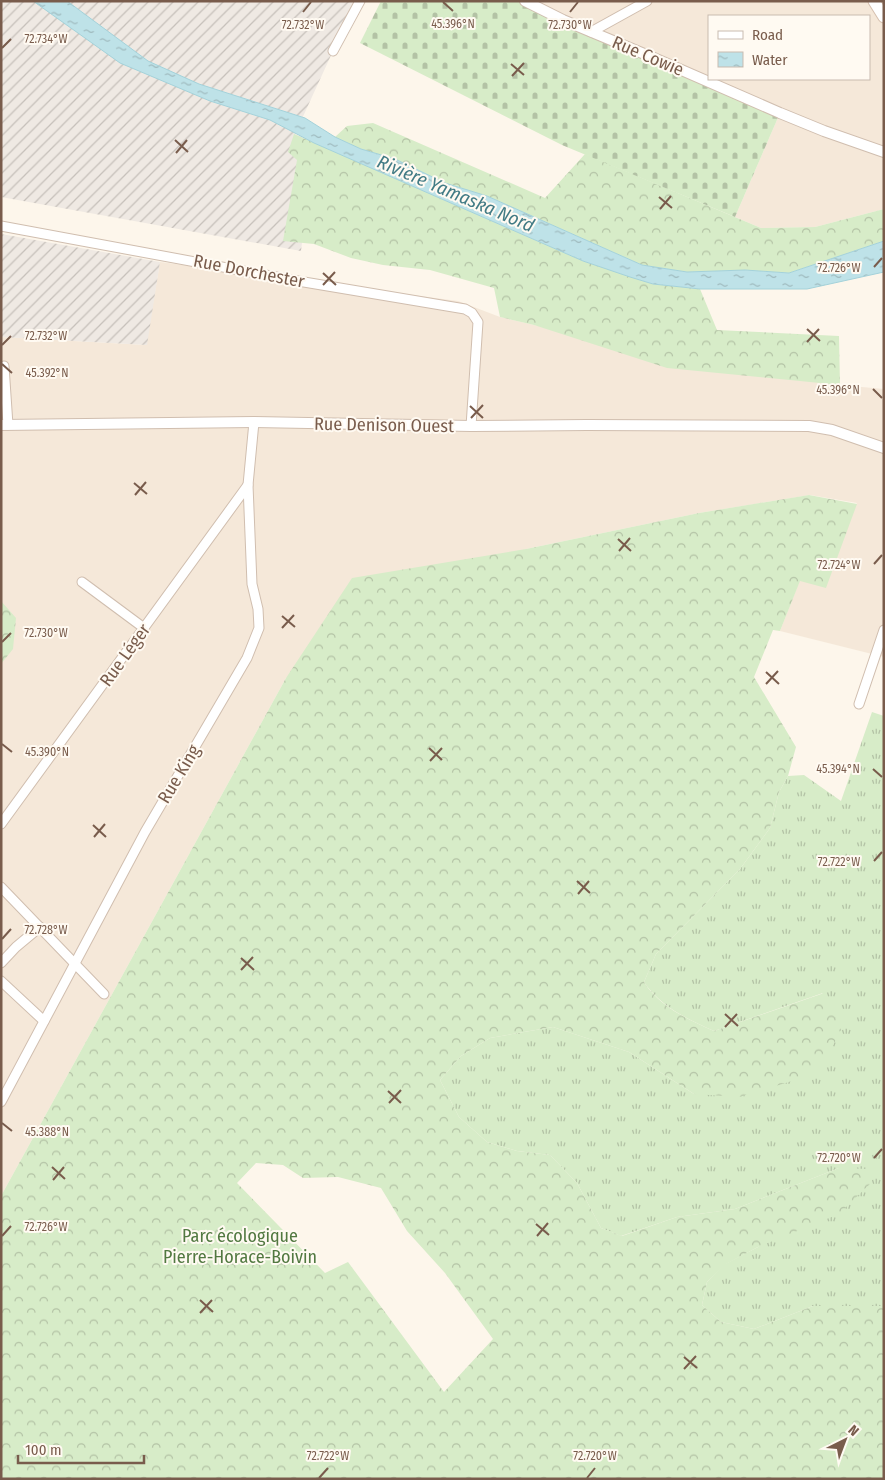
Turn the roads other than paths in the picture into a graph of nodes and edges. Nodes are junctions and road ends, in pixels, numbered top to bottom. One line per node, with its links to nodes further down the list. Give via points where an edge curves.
1 (360, 1): 7 (street)
2 (525, 1): 6 (street, Rue Cowie)
3 (647, 1): 6 (street)
4 (874, 1): 5 (main road)
5 (884, 17)
6 (591, 32): 8 (street, Rue Cowie, via 798,120)
7 (333, 51)
8 (884, 152)
9 (1, 226): 13 (street, Rue Dorchester, via 465,309 478,322)
10 (4, 366): 12 (street)
11 (254, 422): 12 (street, Rue Denison Ouest); 13 (street, Rue Denison Ouest); 15 (street, Rue King)
12 (5, 425)
13 (471, 426): 14 (street, Rue Denison Ouest, via 810,426)
14 (884, 448)
15 (248, 485): 17 (street, Rue Léger); 24 (street, Rue King, via 252,584 259,628 247,658 145,832)
16 (82, 582): 17 (street)
17 (144, 628): 20 (street, Rue Léger)
18 (884, 630): 19 (street)
19 (859, 704)
20 (1, 824)
21 (1, 887): 22 (street)
22 (40, 927): 23 (street); 24 (street)
23 (1, 963)
24 (75, 963): 26 (street); 27 (street, Rue King)
25 (1, 981): 27 (street)
26 (104, 994)
27 (44, 1021): 28 (street, Rue King)
28 (1, 1102)

